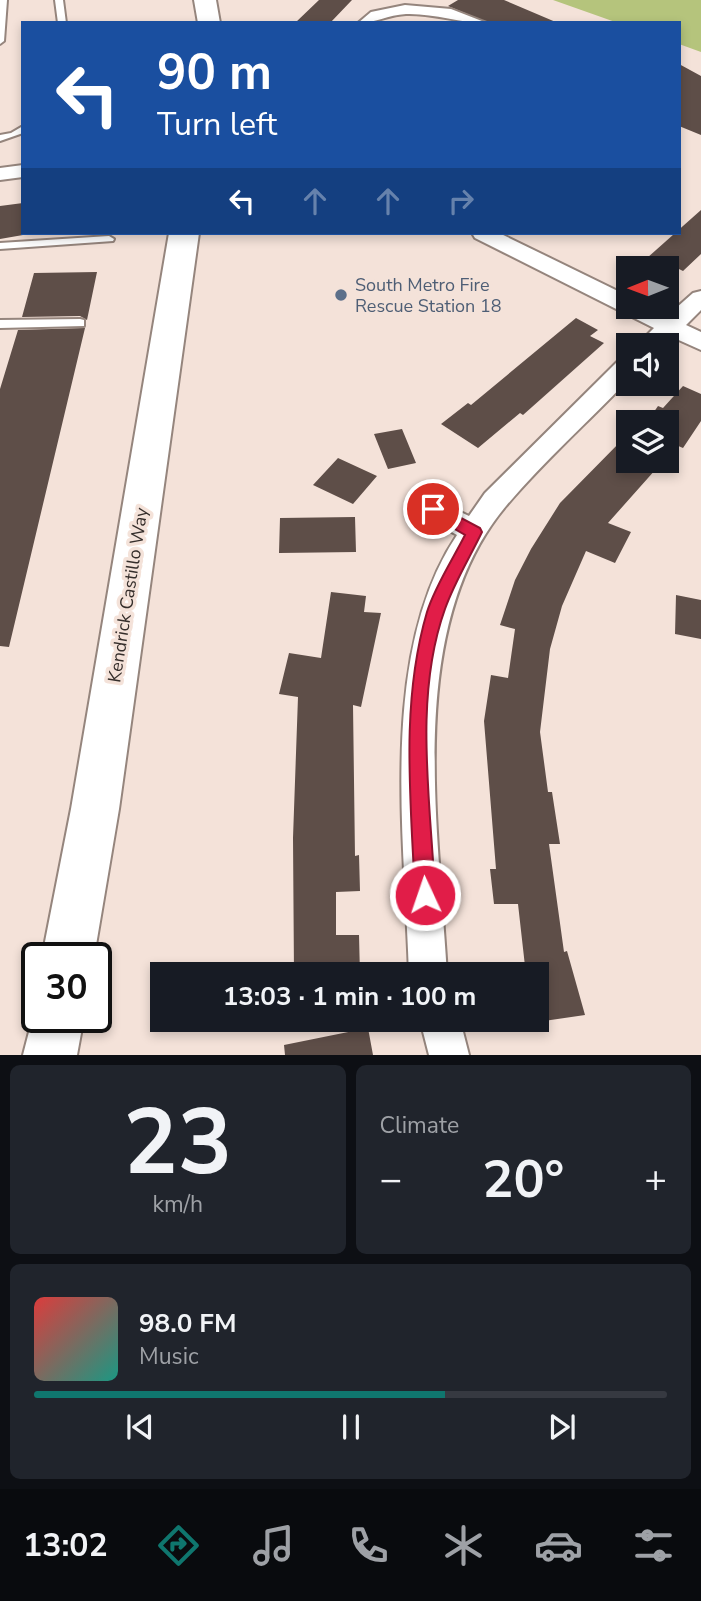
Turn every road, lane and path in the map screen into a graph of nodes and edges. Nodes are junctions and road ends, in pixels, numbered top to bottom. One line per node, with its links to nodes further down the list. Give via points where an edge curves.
1 (3, 0): 8 (lane)
2 (59, 0): 4 (lane)
3 (205, 0): 5 (main road)
4 (62, 21)
5 (209, 21)
6 (368, 21): 7 (street, via 399,3 437,6)
7 (474, 21)
8 (0, 41)
9 (21, 130): 10 (lane)
10 (0, 138)
11 (21, 171): 12 (street)
12 (0, 174)
13 (184, 235): 28 (main road, Kendrick Castillo Way)
14 (487, 235): 18 (street)
15 (109, 239): 16 (lane)
16 (0, 246)
17 (701, 298): 22 (street)
18 (616, 300)
19 (654, 319): 22 (street)
20 (80, 323): 21 (lane)
21 (0, 324)
22 (668, 326): 23 (street); 24 (street)
23 (661, 333)
24 (701, 342)
25 (616, 378): 27 (street, via 495,500)
26 (433, 509): 27 (street)
27 (474, 532): 29 (street, via 436,609 423,666 418,736)
28 (71, 942)
29 (427, 962)
30 (443, 1032): 33 (street)
31 (54, 1033): 32 (main road)
32 (50, 1055)
33 (449, 1055)

